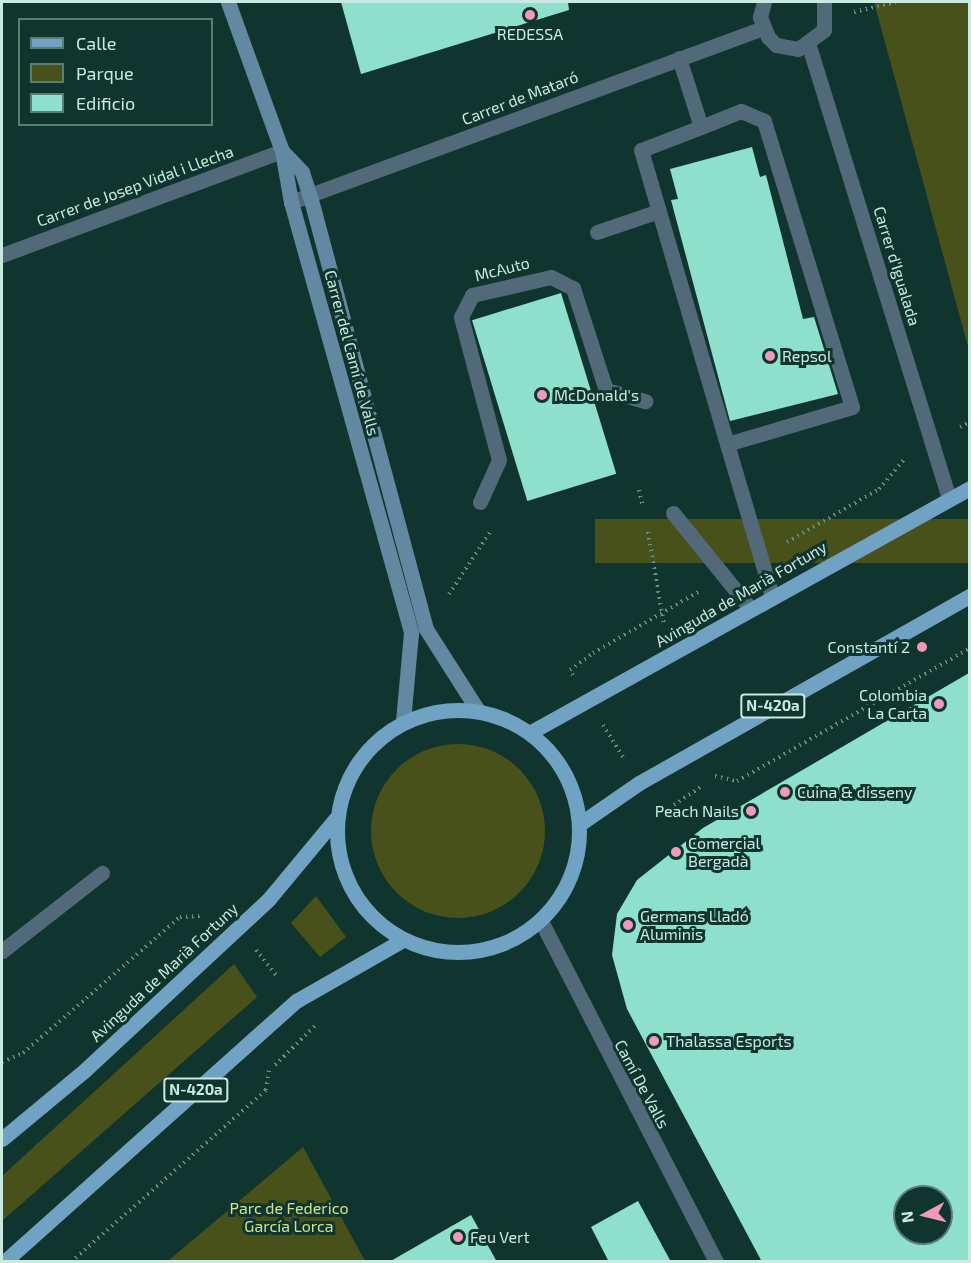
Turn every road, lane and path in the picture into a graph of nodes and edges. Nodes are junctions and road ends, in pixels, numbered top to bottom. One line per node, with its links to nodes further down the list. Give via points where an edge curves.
1 (228, 2): 10 (main road, Carrer del Camí de Valls)
2 (764, 2): 6 (street)
3 (824, 2): 5 (street)
4 (896, 2): 5 (path)
5 (827, 19): 7 (street)
6 (763, 28): 7 (street, via 776,45); 8 (street, Carrer de Mataró)
7 (809, 46): 20 (street, Carrer d'Igualada)
8 (679, 58): 9 (street); 11 (street, Carrer de Mataró)
9 (701, 127): 13 (street, via 641,150); 17 (street, via 741,111 764,121 852,407)
10 (282, 151): 11 (main road, via 302,172); 12 (main road, Carrer del Camí de Valls); 15 (street, Carrer de Josep Vidal i Llecha)
11 (310, 196): 12 (street, Carrer de Mataró); 29 (main road)
12 (291, 202): 29 (main road, Carrer del Camí de Valls)
13 (659, 211): 14 (street); 17 (street)
14 (597, 232)
15 (2, 255)
16 (645, 401): 21 (street, McAuto, via 606,390 573,288 551,277 472,295 461,317 499,460)
17 (727, 444): 26 (street)
18 (969, 488): 20 (main road, Avinguda de Marià Fortuny)
19 (639, 490): 22 (path)
20 (949, 498): 26 (main road, Avinguda de Marià Fortuny)
21 (480, 502)
22 (644, 513)
23 (673, 513): 28 (street)
24 (495, 522): 29 (path)
25 (646, 524): 31 (path)
26 (772, 596): 28 (main road, Avinguda de Marià Fortuny)
27 (969, 596): 37 (main road, N-420a)
28 (750, 608): 31 (main road, Avinguda de Marià Fortuny)
29 (418, 631): 34 (main road, Carrer del Camí de Valls); 35 (main road, Carrer del Camí de Valls)
30 (969, 648): 37 (path, via 737,781 715,776 659,815)
31 (670, 655): 33 (main road, Avinguda de Marià Fortuny)
32 (570, 670): 33 (path)
33 (590, 703): 36 (main road, Avinguda de Marià Fortuny); 37 (path)
34 (477, 709): 35 (main road, via 443,710); 36 (main road)
35 (403, 721): 38 (main road, via 358,760)
36 (531, 732): 39 (main road, via 570,785)
37 (639, 783): 39 (main road, N-420a)
38 (336, 818): 42 (main road, Avinguda de Marià Fortuny, via 293,876); 43 (main road, via 343,872 356,897)
39 (581, 823): 41 (main road, via 574,865)
40 (102, 873): 44 (street)
41 (541, 921): 43 (main road, via 500,946 474,953 438,951); 50 (street, Camí De Valls)
42 (238, 927): 45 (path); 46 (path, via 217,902 200,918 180,917 23,1053); 47 (main road, Avinguda de Marià Fortuny, via 85,1070)
43 (403, 940): 45 (main road, N-420a)
44 (2, 951)
45 (297, 1001): 48 (main road, N-420a); 49 (path, via 319,1028 268,1071 267,1090)
46 (2, 1062)
47 (2, 1139)
48 (4, 1262)
49 (71, 1262)
50 (716, 1262)

